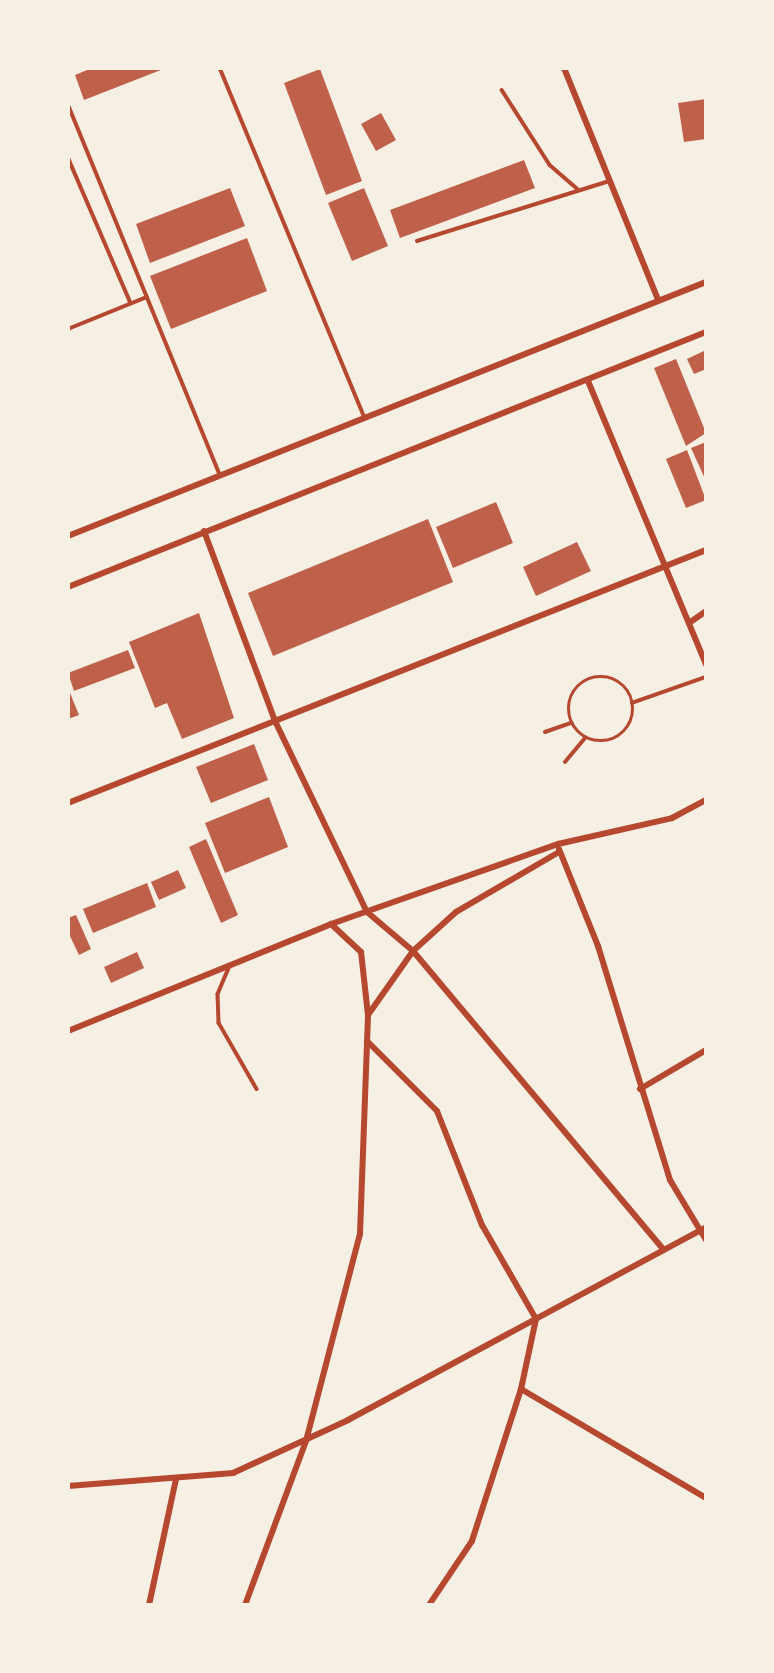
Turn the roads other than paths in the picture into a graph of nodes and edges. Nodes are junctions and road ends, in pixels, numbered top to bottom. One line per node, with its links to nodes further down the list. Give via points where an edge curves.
1 (220, 68): 16 (lane)
2 (564, 68): 6 (street)
3 (502, 90): 7 (lane, via 550,165)
4 (68, 104): 10 (lane)
5 (68, 157): 12 (lane)
6 (610, 181): 7 (lane); 11 (street)
7 (578, 188): 8 (lane)
8 (417, 241)
9 (706, 282): 11 (street)
10 (147, 297): 12 (lane); 17 (lane)
11 (658, 300): 16 (street)
12 (131, 303): 13 (lane)
13 (68, 329)
14 (706, 332): 15 (street)
15 (588, 380): 18 (street); 21 (street)
16 (365, 418): 17 (street)
17 (220, 475): 19 (street)
18 (204, 531): 22 (street); 28 (street)
19 (68, 536)
20 (706, 550): 21 (street)
21 (665, 566): 24 (street); 28 (street)
22 (68, 587)
23 (706, 611): 24 (street)
24 (689, 623): 25 (street)
25 (706, 664)
26 (706, 677): 27 (lane)
27 (632, 703): 29 (lane, via 620,684 590,678 569,700); 31 (lane, via 632,719 618,737)
28 (275, 721): 34 (street); 37 (street)
29 (571, 723): 30 (lane); 31 (lane)
30 (545, 732)
31 (585, 738): 32 (lane)
32 (565, 762)
33 (706, 800): 35 (street, via 672,818)
34 (68, 803)
35 (558, 844): 36 (street); 37 (street)
36 (559, 852): 39 (street, via 456,912); 46 (street, via 598,946)
37 (368, 912): 38 (street); 39 (street)
38 (331, 924): 40 (street); 41 (street, via 360,952)
39 (413, 951): 41 (street); 50 (street)
40 (232, 961): 42 (street); 45 (lane, via 218,994 219,1023)
41 (368, 1015): 43 (street)
42 (68, 1031)
43 (367, 1041): 51 (street, via 437,1111 482,1225); 53 (street, via 360,1234)
44 (706, 1050): 46 (street)
45 (257, 1089)
46 (640, 1089): 48 (street, via 670,1180)
47 (706, 1227): 48 (street)
48 (699, 1231): 49 (street); 50 (street)
49 (706, 1240)
50 (664, 1250): 51 (street)
51 (536, 1319): 52 (street); 53 (street)
52 (521, 1389): 56 (street); 59 (street, via 472,1541)
53 (306, 1441): 54 (street, via 233,1473); 58 (street)
54 (176, 1479): 55 (street); 57 (street)
55 (68, 1486)
56 (706, 1498)
57 (149, 1605)
58 (245, 1605)
59 (429, 1605)

